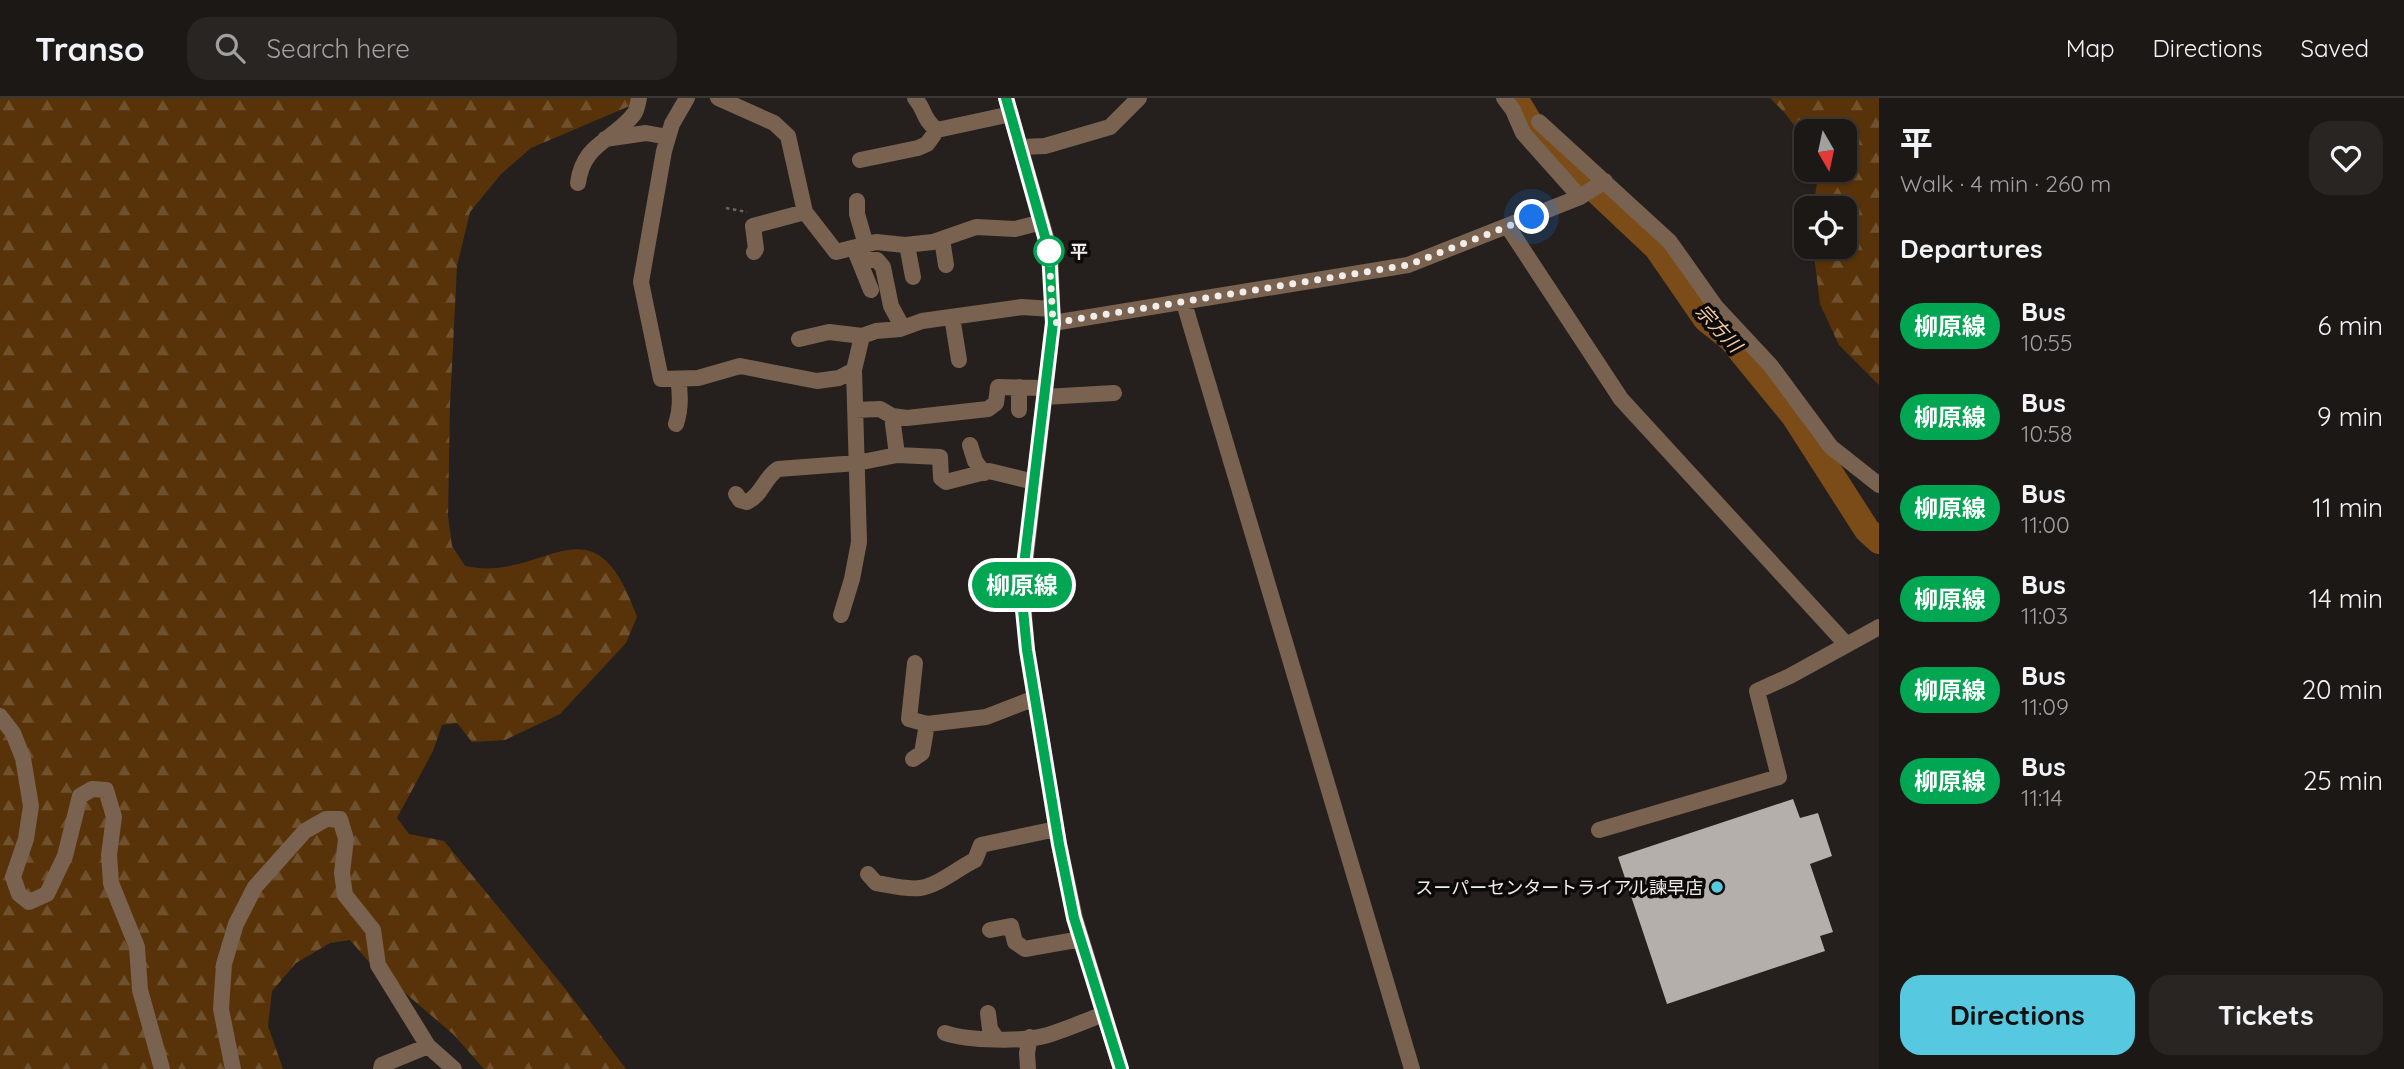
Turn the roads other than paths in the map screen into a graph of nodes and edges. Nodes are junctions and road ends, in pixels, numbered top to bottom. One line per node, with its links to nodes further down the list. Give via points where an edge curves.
1 (639, 98): 11 (street, via 635,113)
2 (687, 98): 10 (street)
3 (719, 98): 18 (street, via 774,123 788,136)
4 (915, 98): 9 (street, via 926,121)
5 (1139, 98): 12 (street, via 1111,127 1045,146)
6 (1504, 98): 16 (street, via 1523,133)
7 (1009, 106): 9 (street); 12 (street)
8 (1539, 122): 15 (street)
9 (937, 130): 13 (street, via 918,148)
10 (668, 137): 11 (street, via 646,133); 36 (street, via 641,282 661,379)
11 (605, 139): 14 (street, via 590,152)
12 (1022, 146): 19 (street)
13 (860, 160)
14 (578, 183)
15 (1603, 183): 16 (street); 49 (street, via 1670,242 1716,307 1771,366 1831,446)
16 (1582, 196): 20 (street)
17 (857, 201): 23 (street)
18 (805, 212): 23 (street, via 836,252); 24 (street, via 753,226)
19 (1042, 222): 21 (street, via 1015,229 976,227); 29 (street, via 1049,251)
20 (1508, 227): 28 (street, via 1408,265); 53 (street, via 1621,399)
21 (942, 239): 22 (street); 25 (street)
22 (907, 245): 23 (street, via 876,242); 26 (street)
23 (860, 250): 27 (street); 31 (street, via 883,267 891,306)
24 (754, 252)
25 (946, 265)
26 (913, 277)
27 (871, 290)
28 (1184, 303): 29 (street); 76 (street)
29 (1053, 316): 30 (street, via 1022,307); 38 (street)
30 (952, 317): 31 (street); 34 (street)
31 (903, 328): 32 (street)
32 (862, 336): 33 (street, via 829,332); 35 (street)
33 (799, 339)
34 (958, 360)
35 (854, 370): 36 (street, via 817,381 740,366); 40 (street)
36 (678, 379): 43 (street, via 681,396)
37 (1019, 387): 38 (street); 41 (street); 42 (street, via 998,387 996,403 988,409)
38 (1045, 393): 39 (street); 48 (street)
39 (1114, 393)
40 (855, 410): 42 (street, via 880,410); 46 (street)
41 (1019, 410)
42 (892, 416): 45 (street)
43 (676, 424)
44 (970, 445): 47 (street)
45 (897, 455): 46 (street); 47 (street, via 940,457 941,478 946,482)
46 (857, 463): 50 (street, via 778,469 769,475 757,497 747,502); 51 (street, via 859,542)
47 (984, 473): 48 (street)
48 (1034, 482): 55 (street, via 1021,590)
49 (1879, 485)
50 (736, 494)
51 (841, 615)
52 (1879, 626): 53 (street)
53 (1846, 644): 60 (street, via 1757,691 1779,777)
54 (915, 663): 57 (street, via 909,719)
55 (1035, 698): 57 (street, via 986,717); 59 (street)
56 (0, 716): 70 (street, via 23,758 31,806 13,877 19,894 29,902 47,894 65,856 80,796 92,789 106,790 114,817 111,883 137,947 140,990)
57 (927, 724): 58 (street, via 922,753)
58 (913, 759)
59 (1056, 829): 61 (street, via 981,845 975,860 919,888 876,883); 63 (street)
60 (1600, 830)
61 (868, 874)
62 (990, 930): 63 (street, via 1012,926 1015,942 1025,949)
63 (1081, 939): 65 (street)
64 (988, 1013): 68 (street)
65 (1104, 1014): 67 (street); 75 (street)
66 (945, 1033): 68 (street)
67 (1030, 1037): 68 (street); 74 (street)
68 (997, 1039)
69 (428, 1046): 71 (street, via 378,965 373,930 345,895 346,839 340,819 326,819 305,831 255,887 236,924 223,964 221,1009); 72 (street); 73 (street)
70 (162, 1069)
71 (233, 1069)
72 (381, 1069)
73 (454, 1069)
74 (1028, 1069)
75 (1121, 1069)
76 (1412, 1069)

